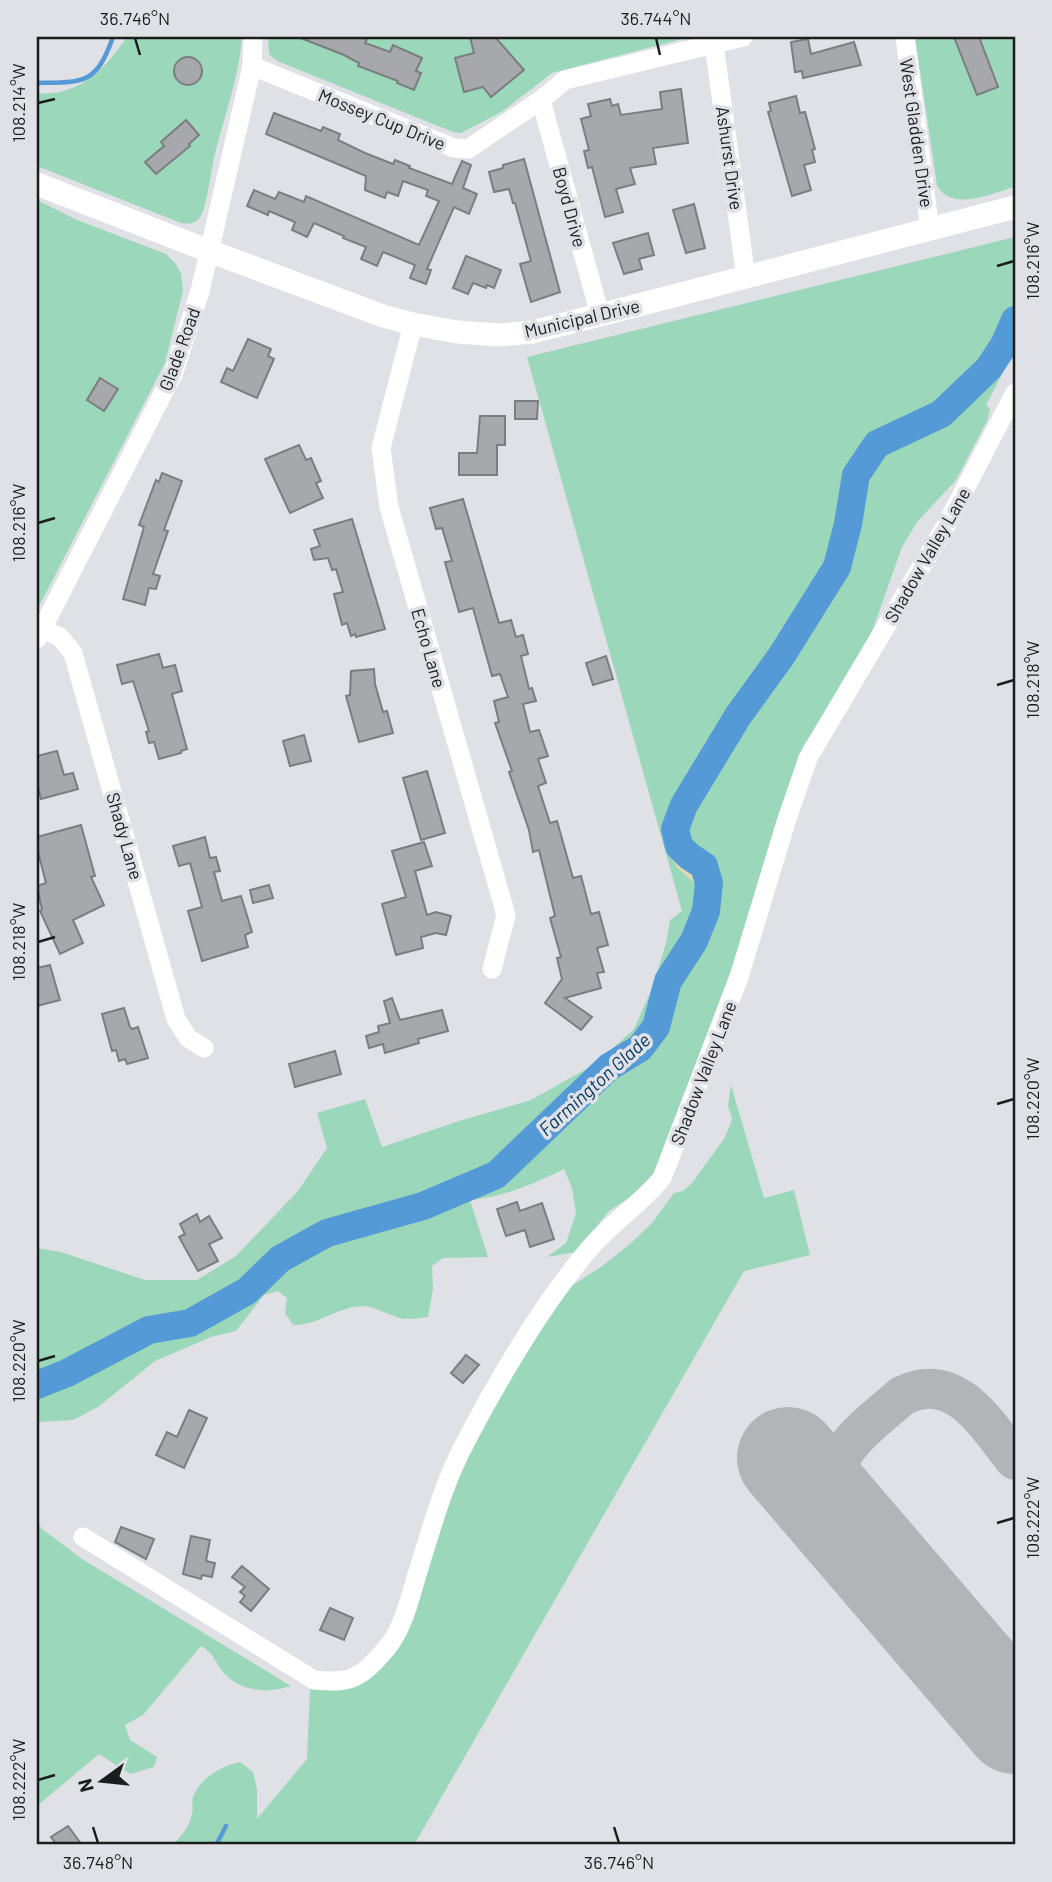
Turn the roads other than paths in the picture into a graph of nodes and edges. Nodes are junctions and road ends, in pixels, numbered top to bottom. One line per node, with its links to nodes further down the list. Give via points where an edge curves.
1 (253, 37): 5 (street, Glade Road)
2 (743, 37): 4 (street, Mossey Cup Drive)
3 (905, 37): 9 (street, West Gladden Drive)
4 (714, 41): 6 (street, Mossey Cup Drive, via 565,80); 11 (street, Ashurst Drive)
5 (252, 66): 6 (street, Mossey Cup Drive, via 454,148 468,149); 10 (street, Glade Road)
6 (541, 100): 12 (street, Boyd Drive)
7 (37, 184): 10 (main road, Municipal Drive)
8 (1015, 207): 9 (main road, Municipal Drive)
9 (930, 230): 11 (main road, Municipal Drive)
10 (209, 251): 13 (main road, Municipal Drive); 15 (street, Glade Road, via 174,372)
11 (746, 278): 12 (main road, Municipal Drive)
12 (600, 315): 13 (main road, Municipal Drive, via 499,335)
13 (413, 324): 16 (street, Echo Lane, via 381,448 389,507 506,915)
14 (1015, 393): 18 (street, Shadow Valley Lane, via 946,526 808,758 739,977 662,1178 608,1228 568,1276 473,1429 447,1482 409,1599 388,1647 356,1677 314,1680)
15 (39, 634): 17 (street, Shady Lane, via 60,637 73,653 176,1019 188,1038)
16 (492, 969)
17 (204, 1048)
18 (83, 1537)

